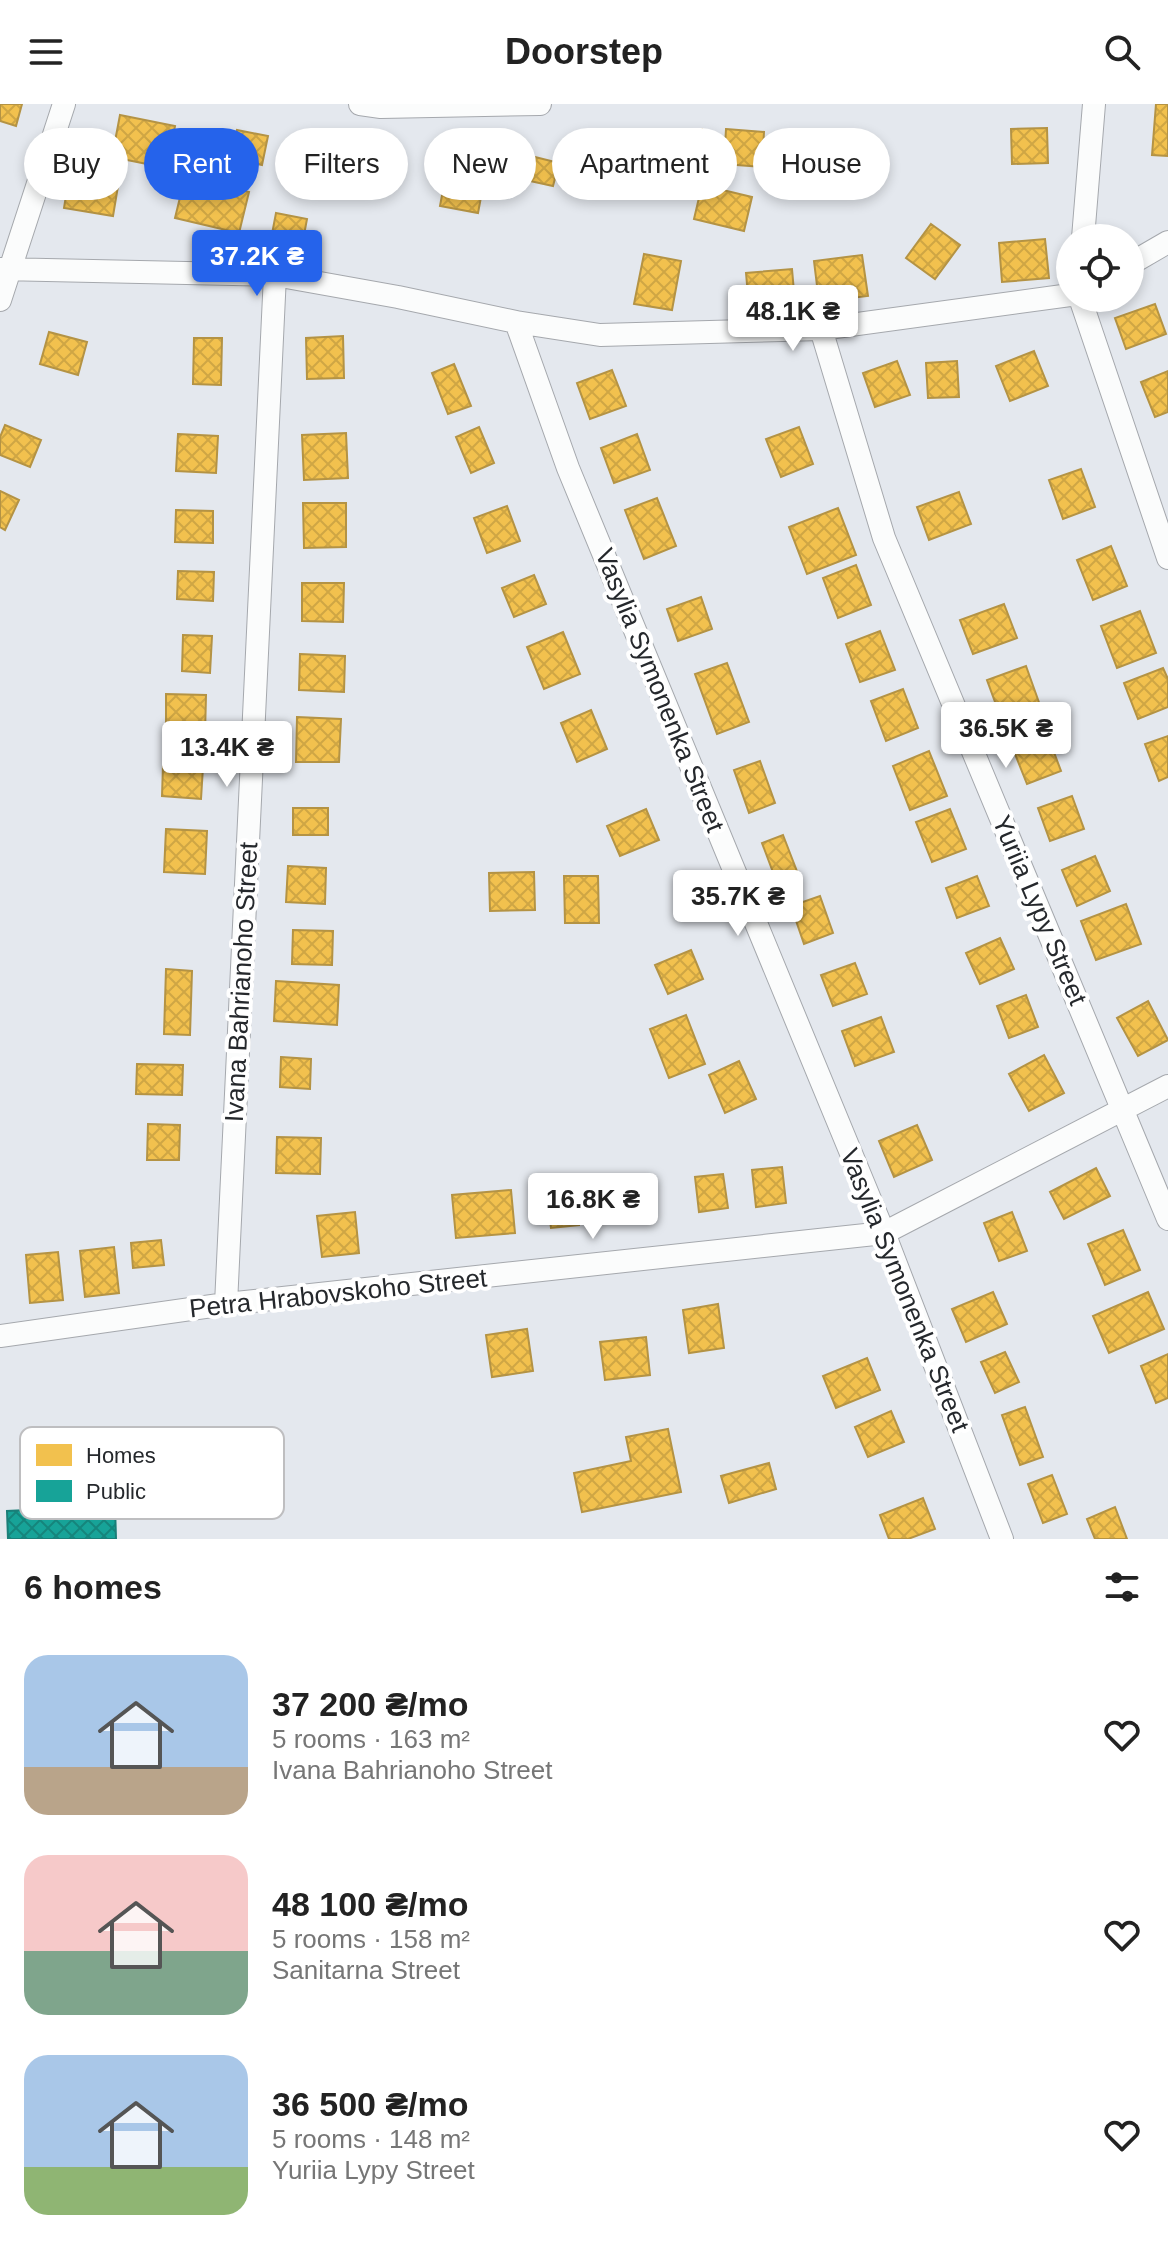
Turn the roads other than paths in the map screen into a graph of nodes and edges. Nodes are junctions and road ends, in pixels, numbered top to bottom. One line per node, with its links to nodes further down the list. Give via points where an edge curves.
1 (64, 104): 8 (street)
2 (540, 104): 4 (street)
3 (1094, 104): 5 (street)
4 (374, 105)
5 (1084, 224)
6 (1168, 242): 7 (street)
7 (1144, 256)
8 (6, 270): 9 (street); 11 (street)
9 (275, 275): 13 (street); 20 (street, Ivana Bahrianoho Street)
10 (1056, 297): 14 (street)
11 (0, 300)
12 (1085, 312): 15 (street)
13 (516, 322): 14 (street, via 600,335); 19 (street, Vasylia Symonenka Street, via 568,468)
14 (821, 329): 17 (street, Yuriia Lypy Street, via 884,538)
15 (1168, 558)
16 (1168, 1086): 17 (street, Petra Hrabovskoho Street)
17 (1124, 1109): 18 (street, Yuriia Lypy Street); 19 (street, Petra Hrabovskoho Street)
18 (1168, 1219)
19 (884, 1233): 20 (street, Petra Hrabovskoho Street); 22 (street, Vasylia Symonenka Street)
20 (226, 1304): 21 (street, Petra Hrabovskoho Street)
21 (0, 1336)
22 (1002, 1539)

